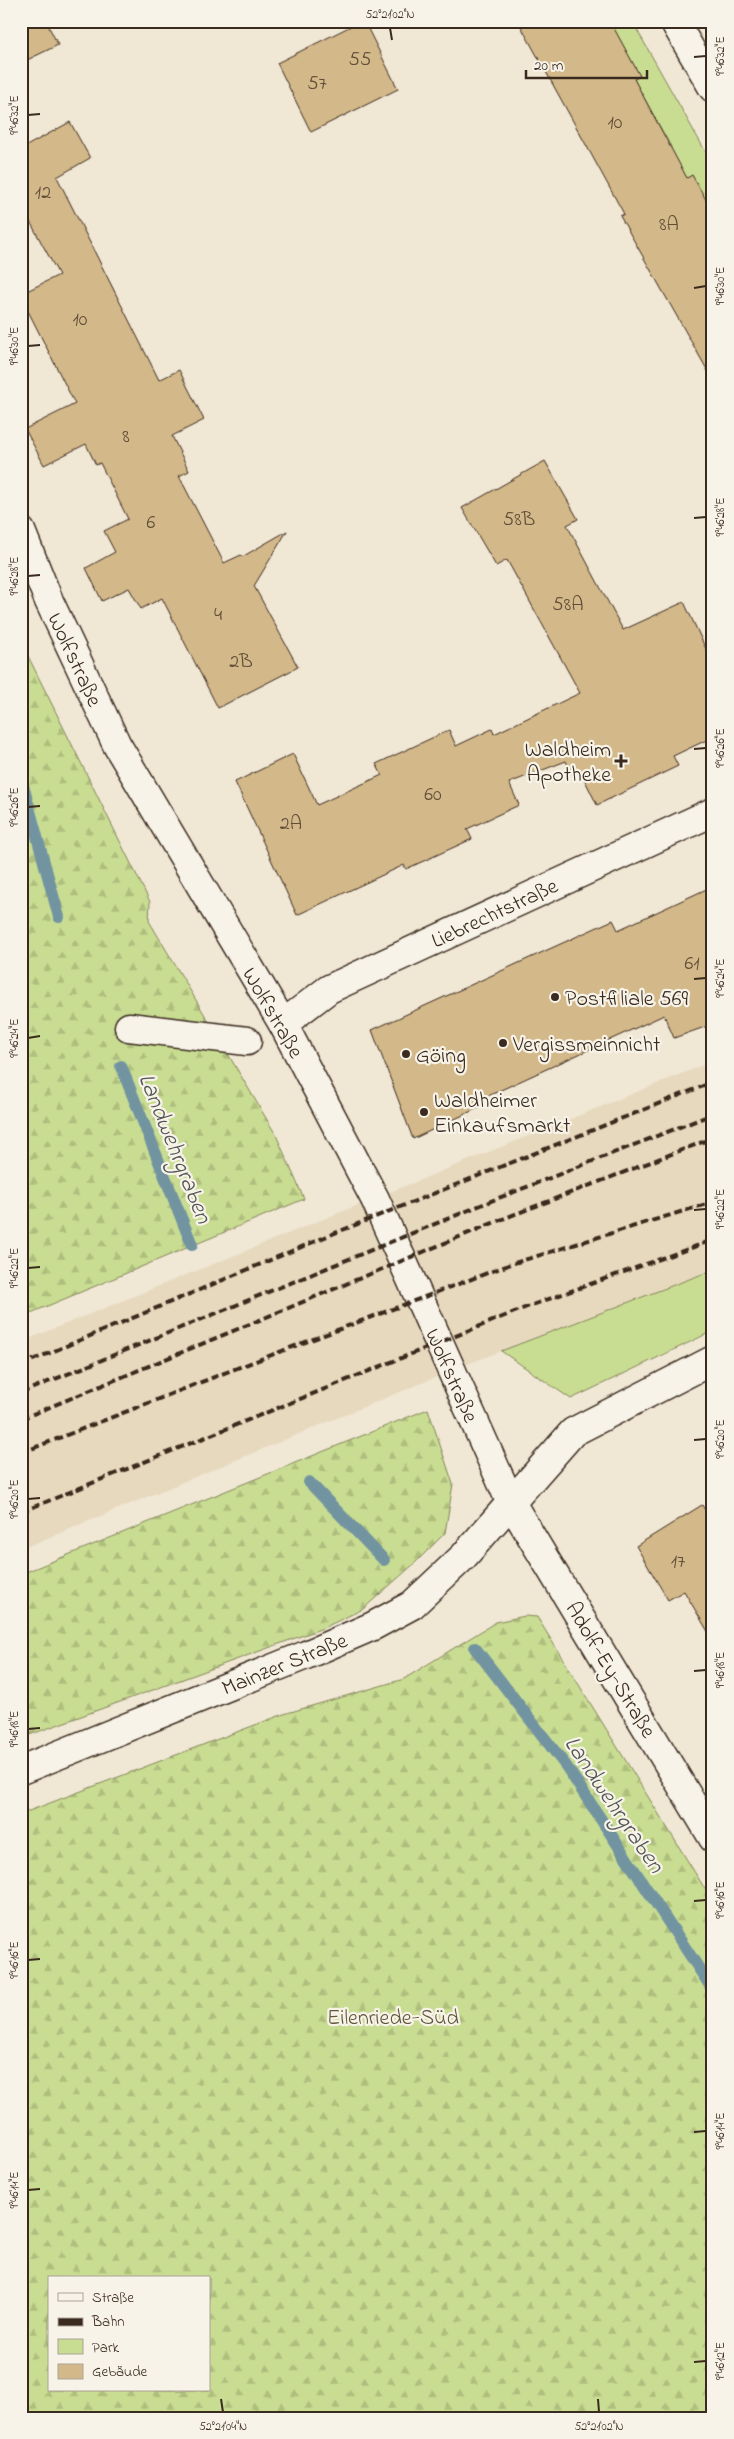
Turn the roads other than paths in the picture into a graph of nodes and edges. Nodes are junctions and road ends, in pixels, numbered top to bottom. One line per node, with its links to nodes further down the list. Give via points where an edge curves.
1 (674, 21): 2 (street)
2 (713, 88)
3 (21, 531): 5 (street, Wolfstraße, via 49,601 117,745)
4 (713, 812): 5 (street, Liebrechtstraße, via 329,989)
5 (283, 1024): 9 (street, Wolfstraße, via 375,1198)
6 (129, 1027): 7 (street)
7 (247, 1041)
8 (713, 1360): 9 (street, Mainzer Straße, via 573,1432)
9 (510, 1501): 10 (street, Mainzer Straße, via 464,1556 421,1596 373,1626); 11 (street, Adolf-Ey-Straße)
10 (21, 1770)
11 (713, 1838)

